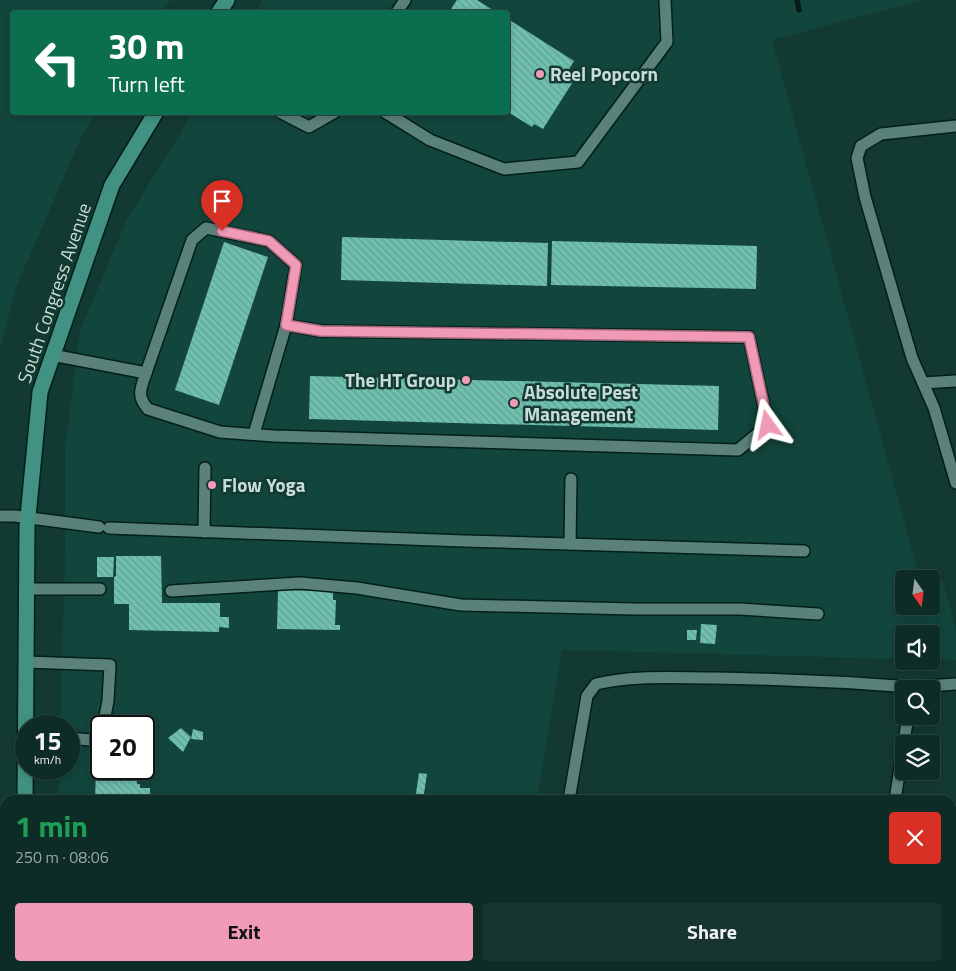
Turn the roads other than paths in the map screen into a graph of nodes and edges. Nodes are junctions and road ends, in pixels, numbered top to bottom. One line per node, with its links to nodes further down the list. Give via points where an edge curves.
1 (664, 0): 5 (lane, via 667,42 578,162 504,169 430,140)
2 (154, 115): 8 (main road, South Congress Avenue, via 112,185)
3 (286, 115): 4 (lane, via 309,127)
4 (329, 115)
5 (390, 115)
6 (956, 126): 11 (lane, via 881,134 861,146 857,158 865,197 912,358)
7 (286, 325): 9 (lane, via 296,265 269,241 206,228 192,240); 12 (lane); 12 (lane, via 321,331 749,337 768,425 738,450)
8 (52, 355): 9 (lane); 17 (main road, South Congress Avenue, via 40,392)
9 (146, 373): 12 (lane, via 139,395 148,409 220,432)
10 (956, 380): 11 (lane)
11 (924, 383): 15 (lane)
12 (254, 434)
13 (205, 468): 18 (lane)
14 (570, 479): 19 (lane)
15 (956, 484)
16 (0, 516): 17 (lane)
17 (28, 517): 18 (lane, via 104,527); 21 (main road, South Congress Avenue)
18 (204, 532): 19 (lane)
19 (570, 544): 20 (lane)
20 (804, 551)
21 (26, 589): 22 (lane); 25 (main road, South Congress Avenue)
22 (100, 589)
23 (171, 591): 24 (lane, via 300,583 357,588 461,605 740,609)
24 (818, 614)
25 (26, 662): 29 (main road, South Congress Avenue); 30 (lane, via 110,665)
26 (956, 684): 27 (lane)
27 (940, 685)
28 (895, 687): 34 (lane, via 804,679 652,677 596,684 587,696)
29 (26, 715)
30 (105, 715)
31 (907, 725): 35 (lane)
32 (25, 780): 33 (main road, South Congress Avenue)
33 (25, 795)
34 (570, 795)
35 (896, 795)

